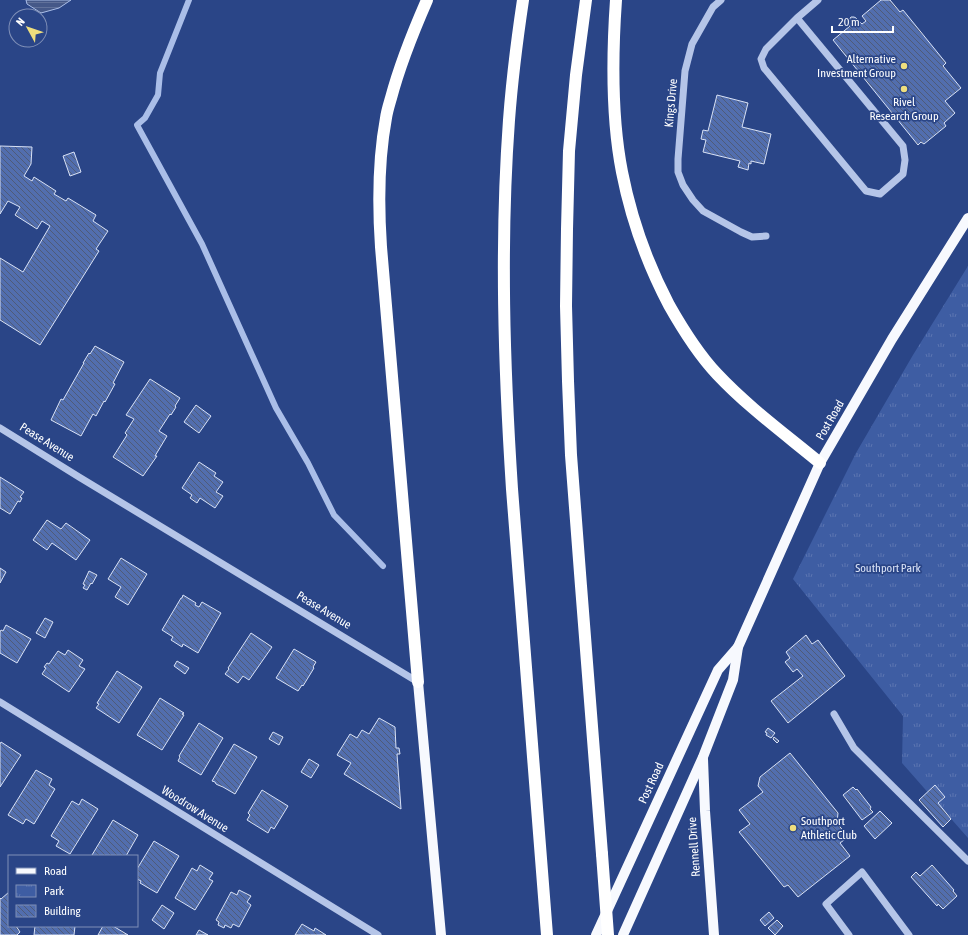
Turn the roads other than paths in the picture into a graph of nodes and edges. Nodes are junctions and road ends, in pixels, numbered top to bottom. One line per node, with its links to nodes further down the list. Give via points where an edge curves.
1 (427, 0): 13 (highway, via 397,77 386,117 379,181 381,247)
2 (523, 0): 20 (highway, via 509,119 505,193 505,334 512,489)
3 (586, 0): 22 (highway, bridge, via 576,75 570,151 566,306 571,455)
4 (616, 0): 11 (highway, via 614,98 617,136 628,199 648,261 677,318 716,373 743,400)
5 (721, 0): 9 (street, Kings Drive, via 713,7 692,44 685,71 678,172 683,185 703,211 752,237)
6 (818, 0): 7 (street)
7 (797, 18): 7 (street, via 766,49 761,59 764,68 866,190 880,194 903,174 903,146)
8 (968, 218): 11 (main road, Post Road, via 892,339)
9 (766, 236)
10 (0, 428): 13 (street, Pease Avenue)
11 (820, 463): 12 (main road, Post Road)
12 (738, 647): 16 (main road, Post Road, via 733,680); 21 (main road, Post Road, via 718,670)
13 (418, 682): 19 (main road)
14 (0, 702): 18 (street, Woodrow Avenue)
15 (834, 714): 17 (street, via 854,748)
16 (703, 757): 23 (main road, Post Road); 24 (main road, Rennell Drive)
17 (968, 861)
18 (378, 935)
19 (441, 935)
20 (547, 935)
21 (596, 935)
22 (608, 935)
23 (623, 935)
24 (714, 935)
25 (849, 935): 26 (street, via 826,904 862,872)
26 (909, 935)

